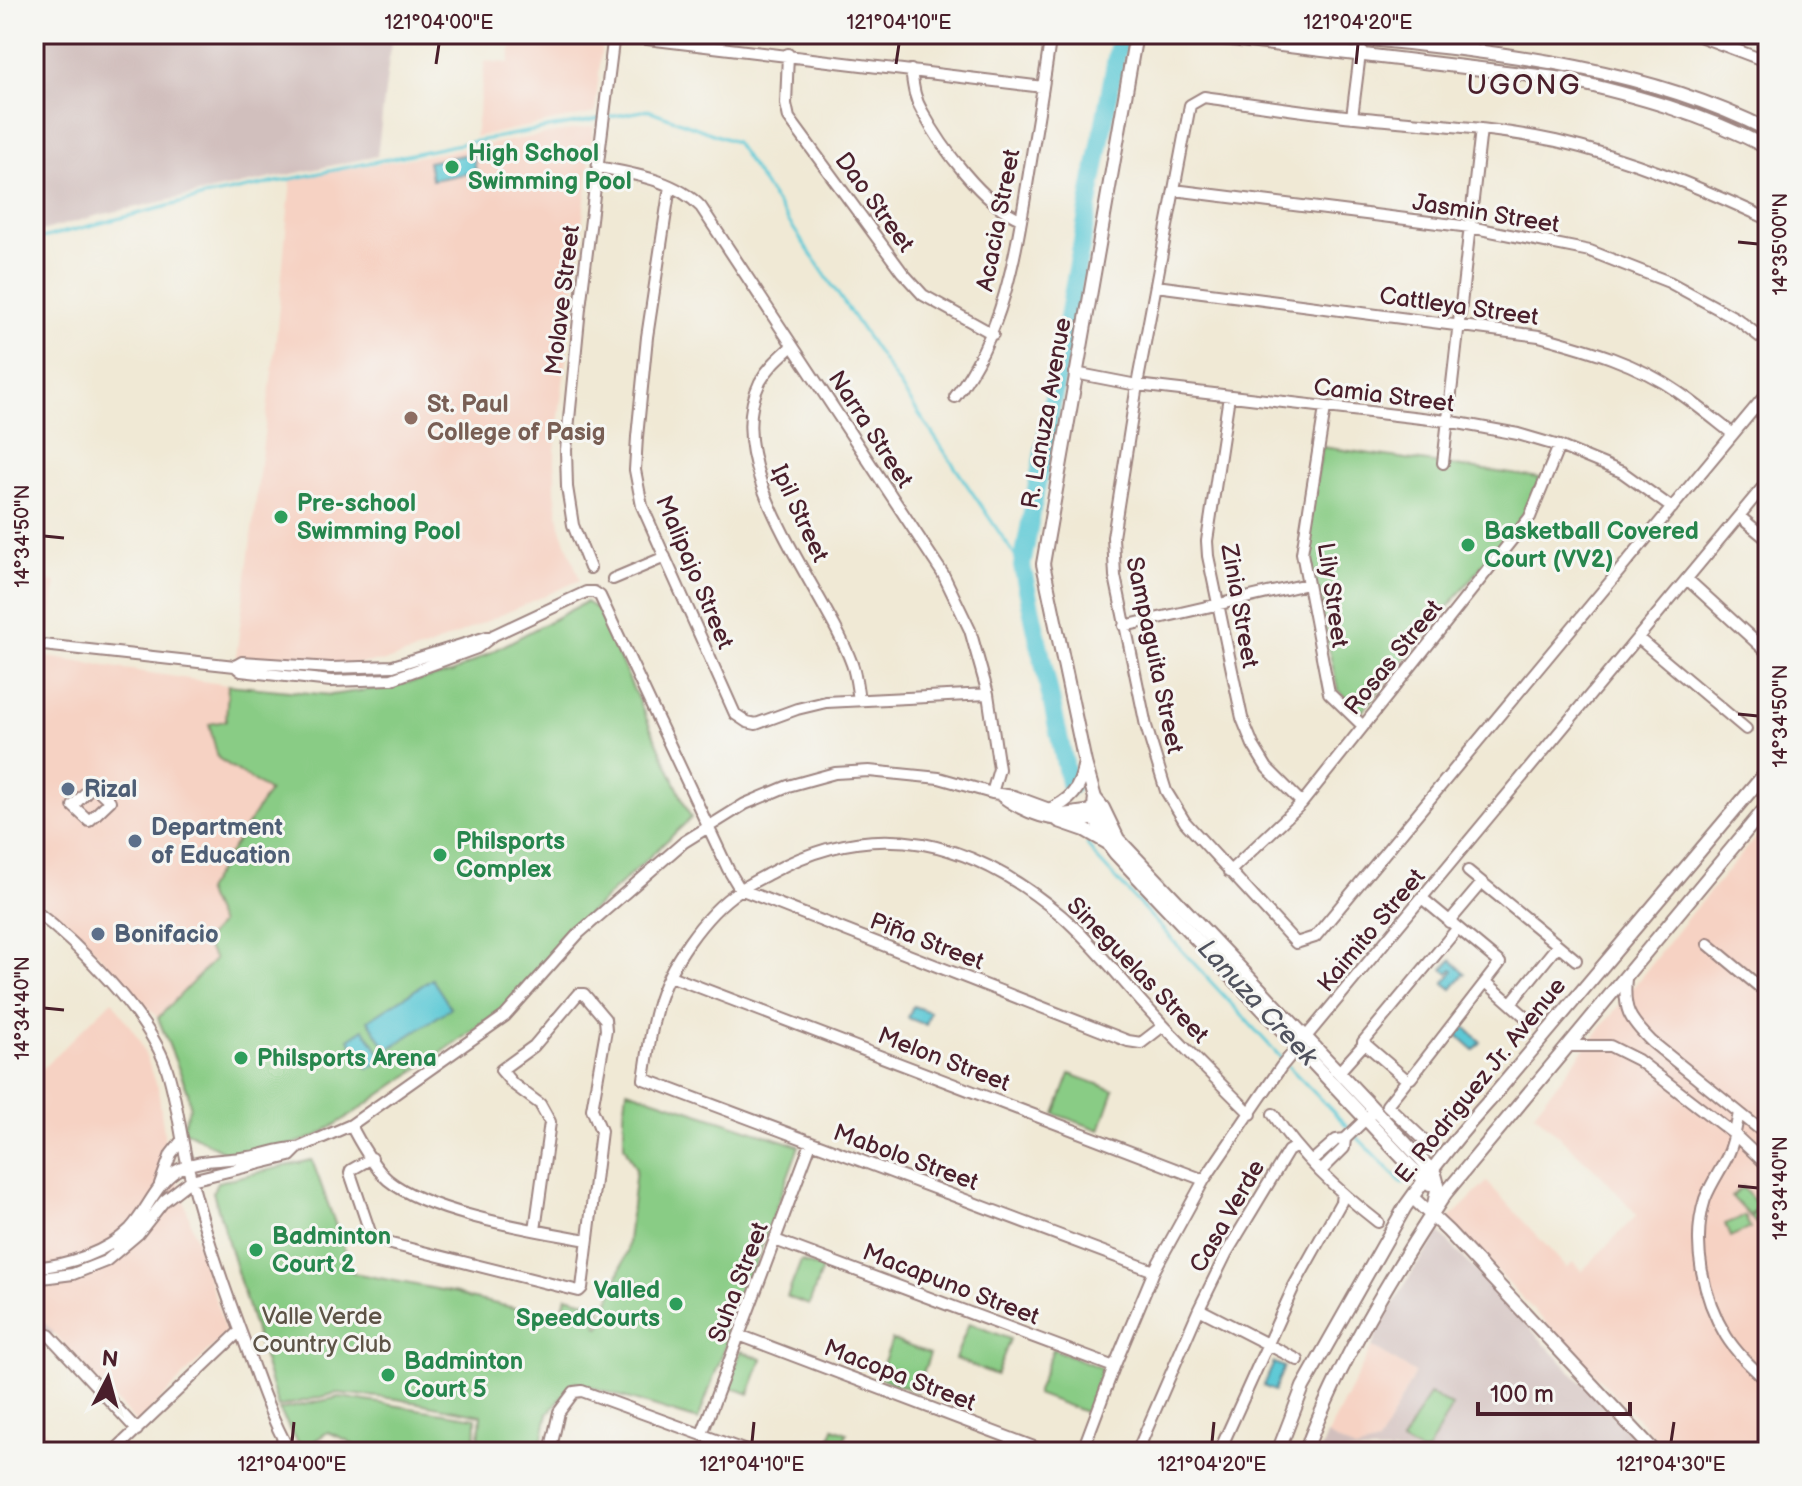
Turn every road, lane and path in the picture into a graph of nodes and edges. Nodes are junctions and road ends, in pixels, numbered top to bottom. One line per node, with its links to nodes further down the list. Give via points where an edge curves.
1 (1136, 34): 28 (main road, R. Lanuza Avenue)
2 (1189, 34): 9 (main road)
3 (1323, 34): 6 (main road)
4 (1694, 34): 10 (street)
5 (614, 35): 8 (street); 17 (street, Molave Street)
6 (1362, 38): 9 (street); 15 (main road, via 1494,53 1622,76)
7 (1050, 40): 12 (street, Acacia Street)
8 (788, 54): 11 (street); 25 (street, Dao Street, via 789,118 923,295)
9 (1360, 54): 13 (street); 16 (main road, via 1564,79 1618,91 1684,111)
10 (1768, 62)
11 (911, 70): 12 (street); 20 (street, via 921,110 963,170 982,193)
12 (1043, 87): 20 (street, Acacia Street)
13 (1352, 117): 14 (street, Sampaguita Street); 19 (street, Sampaguita Street, via 1204,97 1190,105)
14 (1481, 129): 21 (street, Sampaguita Street, via 1630,161); 22 (street)
15 (1768, 130)
16 (1768, 148)
17 (598, 167): 18 (street, Narra Street); 43 (street, Molave Street, via 566,450 573,525)
18 (670, 186): 27 (street, Narra Street, via 701,207); 42 (street, Malipajo Street, via 647,337 635,470 642,506)
19 (1174, 190): 22 (street, Jasmin Street); 23 (street, Sampaguita Street)
20 (1021, 219): 25 (street, Acacia Street)
21 (1768, 219)
22 (1470, 227): 24 (street); 26 (street, Jasmin Street, via 1616,261 1669,282 1737,319)
23 (1156, 286): 24 (street, Cattleya Street); 29 (street, Sampaguita Street)
24 (1458, 325): 34 (street); 35 (street, Cattleya Street, via 1539,336 1639,370 1676,390)
25 (993, 334): 32 (street, Acacia Street)
26 (1768, 343)
27 (792, 346): 52 (street, Narra Street, via 943,574 970,630); 53 (street, Ipil Street, via 759,384 751,442 756,474 843,645)
28 (1075, 373): 29 (street, Camia Street); 56 (main road, R. Lanuza Avenue, via 1043,564)
29 (1137, 385): 31 (street, Camia Street); 48 (street, Sampaguita Street, via 1113,537)
30 (1768, 392): 35 (street, Sampaguita Street)
31 (1229, 396): 33 (street, Camia Street); 47 (street, Zinia Street, via 1207,541)
32 (955, 397)
33 (1325, 408): 34 (street, Camia Street); 46 (street, Lily Street, via 1302,553)
34 (1447, 421): 36 (street, Camia Street); 37 (street)
35 (1733, 434): 39 (street, Sampaguita Street)
36 (1559, 446): 39 (street, Camia Street, via 1622,472); 54 (street, Rosas Street, via 1530,517)
37 (1443, 463)
38 (1768, 481): 40 (street, Kaimito Street)
39 (1672, 508): 67 (street, Sampaguita Street, via 1315,937 1296,943)
40 (1739, 516): 41 (street); 45 (street, Kaimito Street)
41 (1768, 540)
42 (665, 557): 44 (street); 53 (street, Malipajo Street, via 735,714 756,724 826,702)
43 (590, 568)
44 (613, 579)
45 (1687, 579): 49 (street, Kaimito Street); 51 (street)
46 (1307, 584): 47 (street); 54 (street, Lily Street, via 1329,693)
47 (1217, 604): 48 (street); 59 (street, Zinia Street, via 1253,745 1267,768)
48 (1124, 626): 67 (street, Sampaguita Street, via 1166,791 1185,822)
49 (1638, 638): 55 (street); 70 (street, Kaimito Street)
50 (34, 644): 64 (street, via 331,681 392,679 452,659 594,592)
51 (1768, 653)
52 (988, 694): 53 (street, Malipajo Street); 58 (street, Narra Street, via 999,769)
53 (859, 700)
54 (1363, 726): 59 (street, Rosas Street)
55 (1746, 729)
56 (1085, 763): 61 (main road, via 1074,794); 62 (main road, R. Lanuza Avenue)
57 (1768, 770): 73 (main road, E. Rodriguez Jr. Avenue)
58 (996, 794): 61 (street); 63 (street); 64 (street, via 914,773 835,773 788,786)
59 (1302, 803): 67 (street, Rosas Street)
60 (1768, 805): 76 (main road, E. Rodriguez Jr. Avenue)
61 (1049, 810): 62 (street)
62 (1099, 811): 63 (street); 65 (main road, R. Lanuza Avenue); 85 (main road, R. Lanuza Avenue, via 1139,863)
63 (1059, 821): 65 (main road)
64 (708, 825): 69 (street); 97 (street, via 579,933 505,1016)
65 (1106, 842): 85 (main road, R. Lanuza Avenue)
66 (1468, 871): 68 (street)
67 (1229, 872)
68 (1482, 883): 72 (street); 75 (street)
69 (740, 889): 78 (street, Sineguelas Street, via 697,932); 84 (street, Piña Street, via 1128,1041 1141,1043); 84 (street, Sineguelas Street, via 786,864 843,845 877,839 943,848 1003,873 1064,918)
70 (1423, 899): 72 (street); 85 (street, Kaimito Street)
71 (34, 910): 102 (street, via 85,955 153,1041 166,1066)
72 (1453, 925): 80 (street, via 1500,963); 87 (street)
73 (1625, 938): 76 (main road); 111 (main road, E. Rodriguez Jr. Avenue)
74 (1708, 944): 81 (street)
75 (1558, 945): 77 (street); 82 (street)
76 (1645, 955): 79 (main road, E. Rodriguez Jr. Avenue)
77 (1576, 960)
78 (670, 976): 91 (street, Sineguelas Street, via 657,1005); 113 (street, Melon Street)
79 (1626, 978): 86 (street, via 1628,1014); 88 (main road, E. Rodriguez Jr. Avenue)
80 (1486, 982): 82 (street); 92 (street)
81 (1768, 994)
82 (1511, 1003): 83 (street)
83 (1528, 1019)
84 (1163, 1026): 94 (street, Sineguelas Street)
85 (1302, 1042): 90 (main road, R. Lanuza Avenue); 94 (street, Kaimito Street); 96 (main road, R. Lanuza Avenue)
86 (1652, 1042): 89 (street); 93 (street)
87 (1364, 1044): 90 (street); 92 (street)
88 (1569, 1046): 89 (street, via 1610,1046); 114 (main road, E. Rodriguez Jr. Avenue)
89 (1638, 1060): 98 (street)
90 (1339, 1072): 96 (main road, R. Lanuza Avenue)
91 (644, 1079): 103 (street, Mabolo Street)
92 (1407, 1080): 101 (street, via 1387,1105)
93 (1739, 1113): 98 (street); 99 (street)
94 (1251, 1114): 113 (street, Kaimito Street)
95 (1273, 1114): 104 (street, Casa Verde)
96 (1366, 1118): 100 (street); 111 (main road, R. Lanuza Avenue)
97 (351, 1125): 105 (street); 106 (street)
98 (1735, 1135): 109 (street); 134 (street, via 1704,1203 1700,1255 1713,1309 1726,1336)
99 (1768, 1136)
100 (1346, 1138): 107 (street, via 1336,1140); 110 (street, via 1344,1148)
101 (1422, 1138)
102 (182, 1140): 108 (street); 116 (street)
103 (811, 1143): 123 (street, Suha Street); 125 (street, Mabolo Street)
104 (1295, 1147): 107 (street, Casa Verde); 127 (street, Casa Verde, via 1265,1188)
105 (298, 1148): 108 (street); 112 (street, via 290,1156)
106 (372, 1158): 121 (street, via 387,1179 417,1197); 122 (street, via 351,1170 350,1177 371,1235 391,1244 579,1291)
107 (1311, 1162): 110 (street, Casa Verde)
108 (188, 1166): 112 (street); 116 (street, via 175,1171)
109 (1768, 1166)
110 (1321, 1171): 117 (street, Casa Verde)
111 (1428, 1175): 115 (main road, R. Lanuza Avenue); 118 (main road, E. Rodriguez Jr. Avenue)
112 (191, 1180): 126 (street, via 106,1261 73,1274); 128 (street)
113 (1204, 1180): 125 (street, Kaimito Street)
114 (1456, 1180): 115 (main road); 119 (main road, E. Rodriguez Jr. Avenue)
115 (1438, 1185): 119 (main road)
116 (157, 1190): 124 (street, via 130,1228 104,1248 67,1263)
117 (1342, 1193): 120 (street, Casa Verde); 131 (street)
118 (1412, 1197): 119 (main road); 145 (main road, E. Rodriguez Jr. Avenue, via 1303,1387)
119 (1432, 1214): 146 (main road, E. Rodriguez Jr. Avenue, via 1361,1331); 147 (main road)
120 (1378, 1222)
121 (535, 1230): 122 (street); 122 (street, via 550,1122 540,1104 501,1070 534,1046 581,993 605,1019 606,1030 592,1109 601,1131)
122 (587, 1240)
123 (775, 1240): 130 (street, Suha Street); 133 (street, Macapuno Street)
124 (34, 1268)
125 (1154, 1271): 133 (street, Kaimito Street)
126 (34, 1279)
127 (1199, 1309): 131 (street, Casa Verde); 143 (street, Casa Verde)
128 (240, 1331): 135 (street); 138 (street, via 273,1423)
129 (49, 1335): 135 (street)
130 (739, 1335): 136 (street, Suha Street); 141 (street, Macopa Street)
131 (1267, 1344): 132 (street, Casa Verde); 144 (street)
132 (1298, 1360)
133 (1114, 1367): 142 (street, Kaimito Street)
134 (1768, 1382)
135 (137, 1430): 137 (street)
136 (702, 1434): 139 (street, via 582,1391 574,1392 559,1412); 140 (street)
137 (113, 1452)
138 (290, 1452)
139 (550, 1452)
140 (749, 1452)
141 (1047, 1452)
142 (1082, 1452)
143 (1137, 1452)
144 (1219, 1452)
145 (1278, 1452)
146 (1305, 1452)
147 (1655, 1452)

